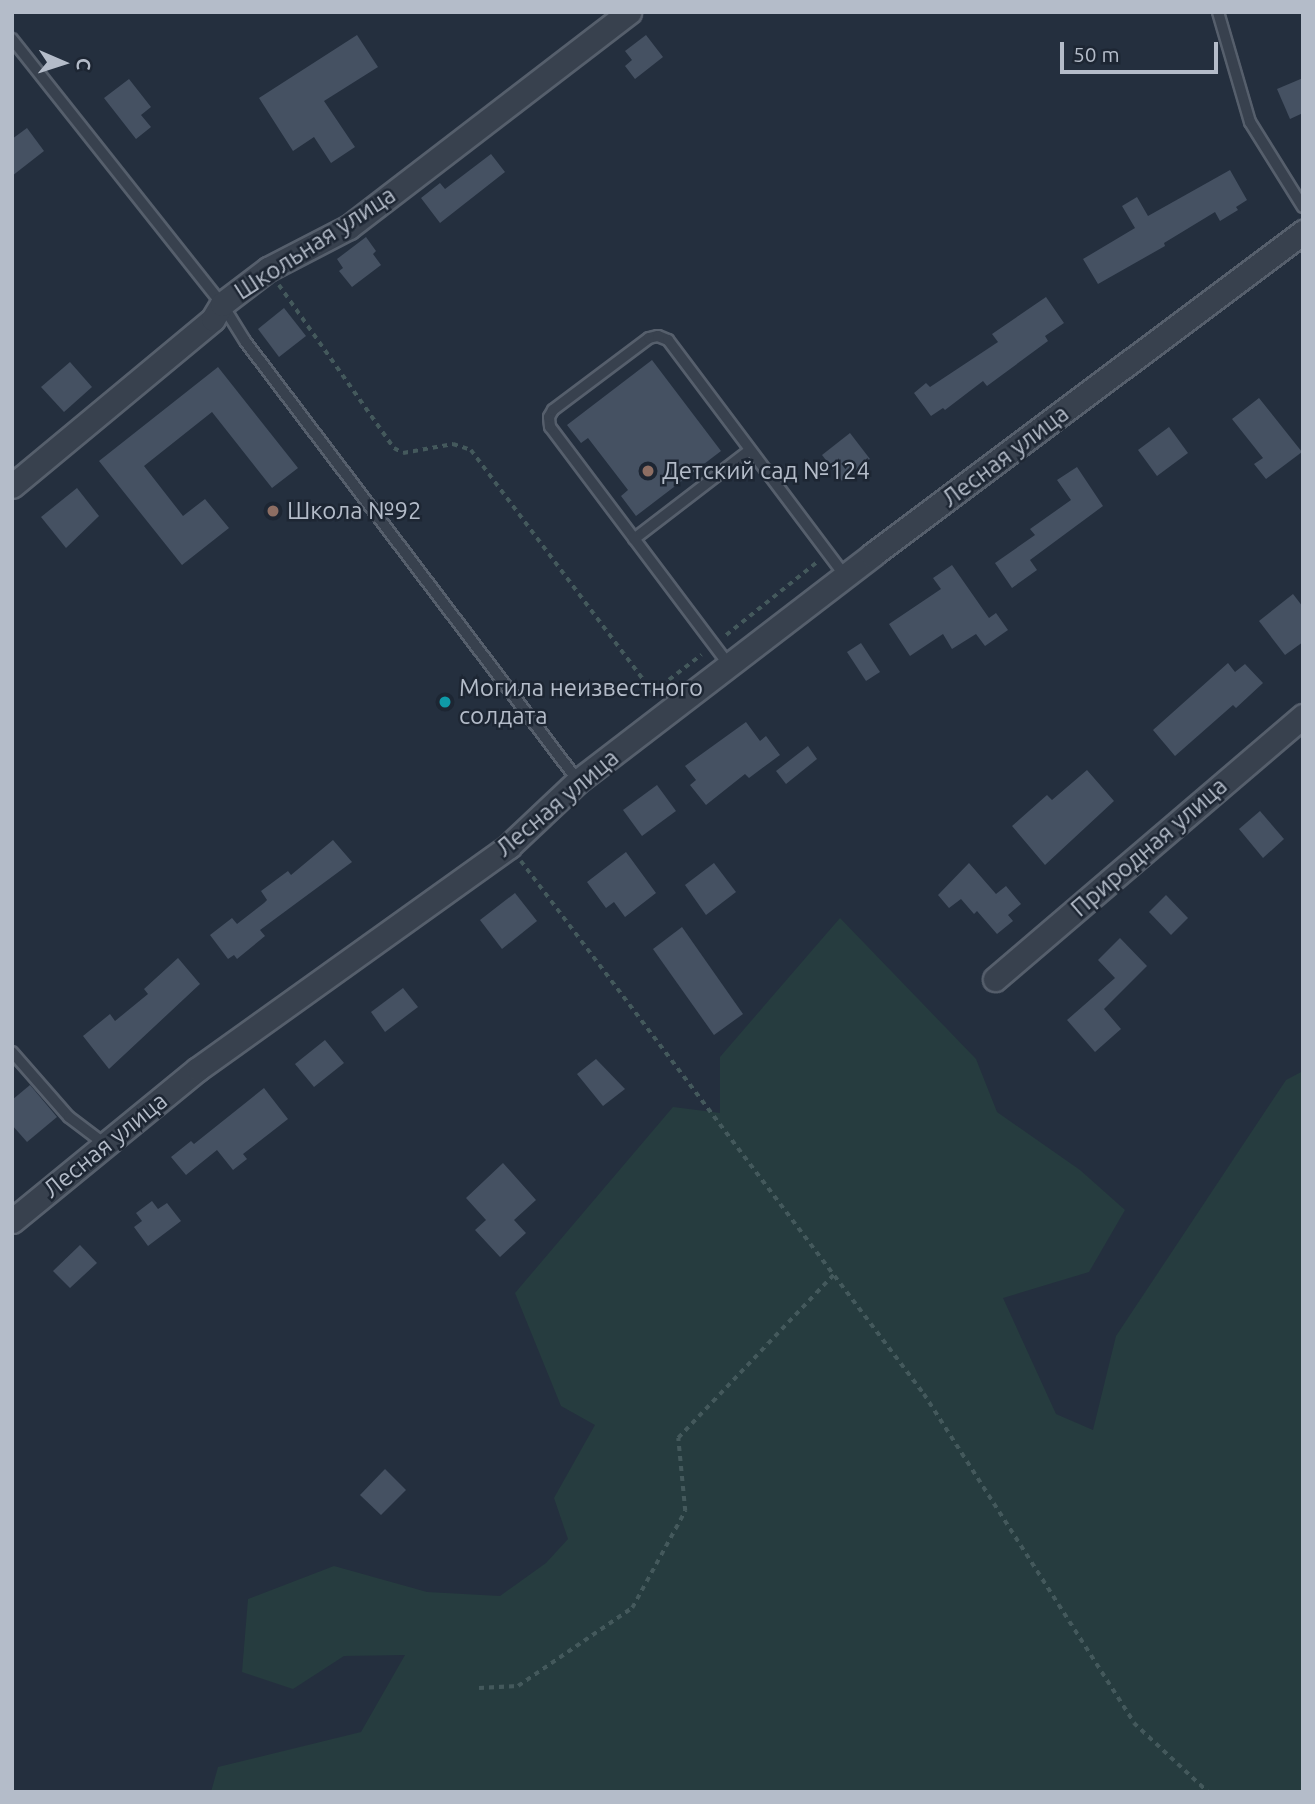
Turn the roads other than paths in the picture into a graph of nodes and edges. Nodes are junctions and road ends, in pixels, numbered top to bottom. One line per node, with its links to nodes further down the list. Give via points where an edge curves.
1 (629, 12): 6 (street, Школьная улица, via 349,227 268,270)
2 (1218, 12): 4 (lane, via 1250,122)
3 (12, 39): 6 (lane)
4 (1303, 206)
5 (1303, 232): 10 (street, Лесная улица)
6 (222, 304): 8 (street, Школьная улица, via 213,319); 13 (lane, via 245,341)
7 (750, 450): 9 (lane); 9 (lane, via 668,340 659,335 553,410 550,426); 10 (lane)
8 (12, 486)
9 (635, 539): 11 (lane)
10 (845, 576): 11 (street, Лесная улица)
11 (729, 665): 13 (street, Лесная улица)
12 (1303, 716): 14 (street, Природная улица)
13 (578, 781): 16 (street, Лесная улица, via 509,846 198,1069)
14 (995, 979)
15 (12, 1052): 16 (lane, via 69,1117)
16 (106, 1145): 17 (street, Лесная улица)
17 (12, 1221)

